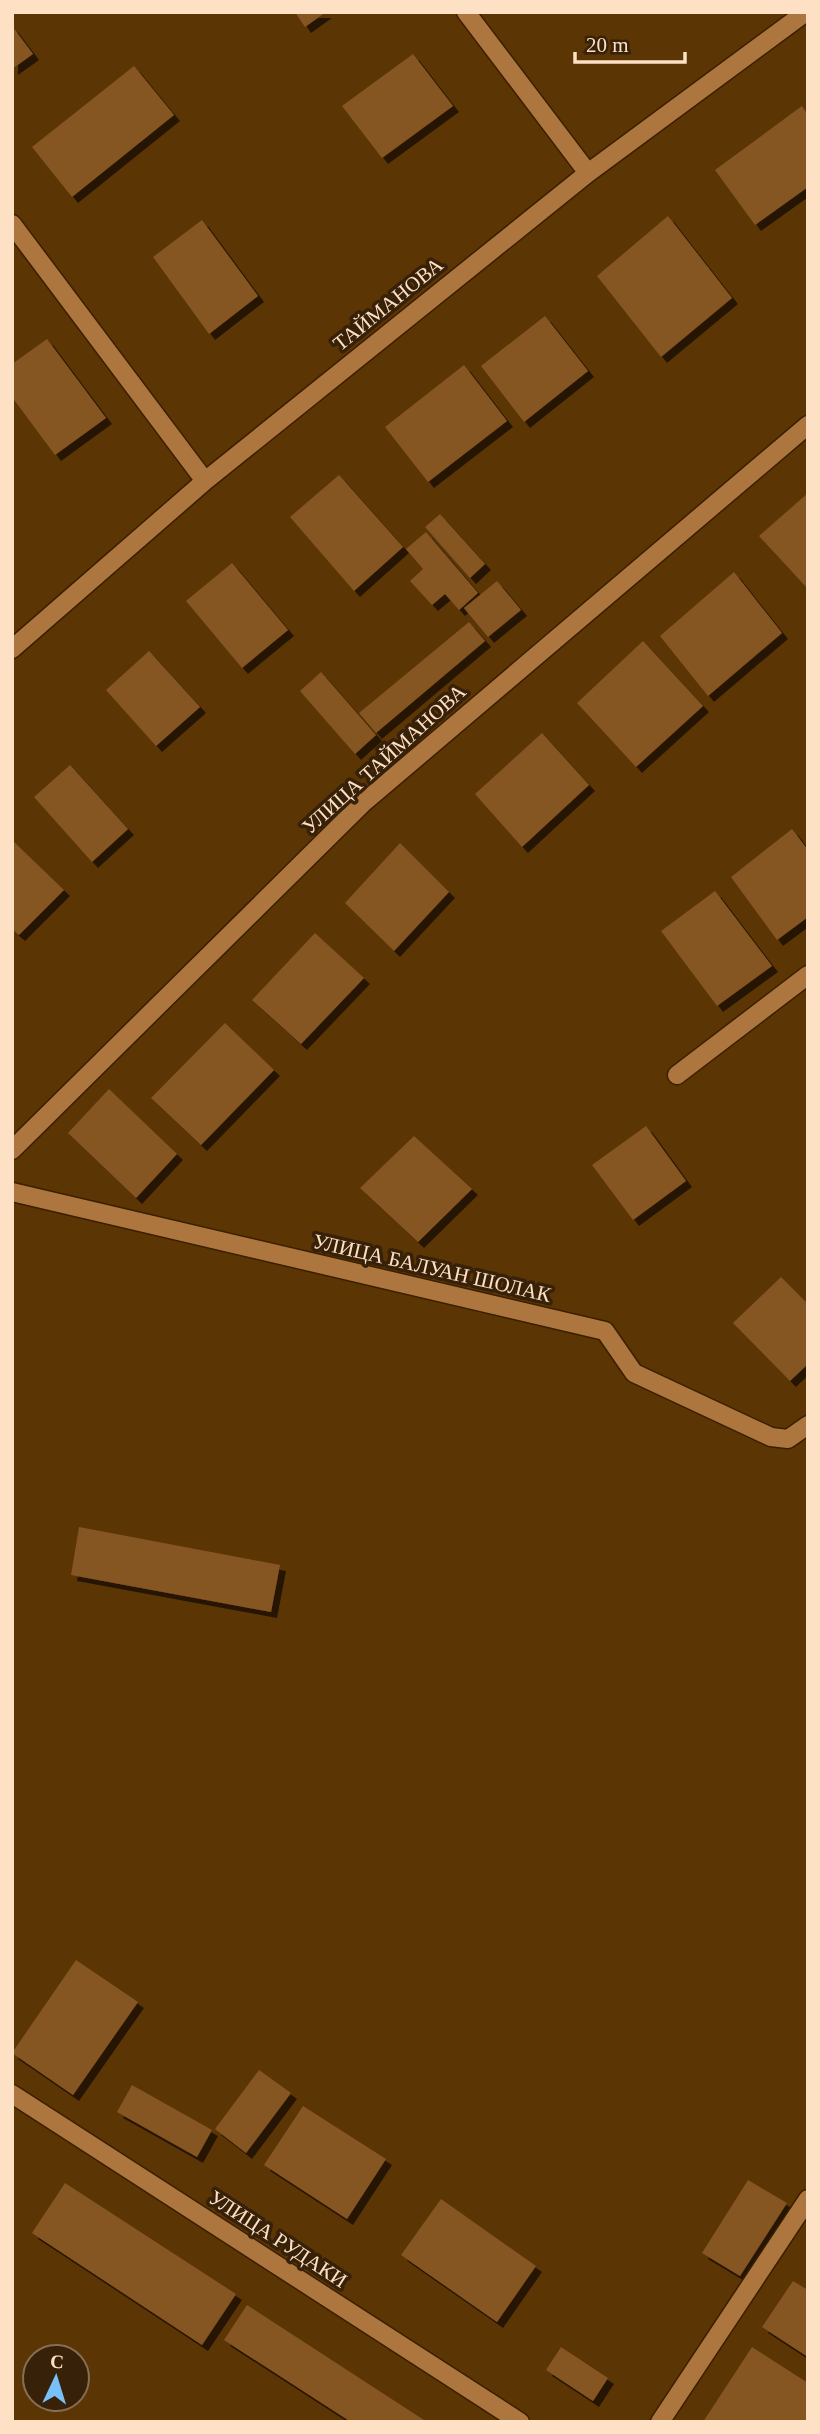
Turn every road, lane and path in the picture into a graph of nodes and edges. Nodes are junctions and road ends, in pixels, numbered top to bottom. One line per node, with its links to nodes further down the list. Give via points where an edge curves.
1 (466, 12): 3 (street)
2 (806, 12): 3 (street, ТАЙМАНОВА)
3 (588, 173): 6 (street, ТАЙМАНОВА)
4 (12, 225): 6 (street)
5 (808, 425): 10 (street, УЛИЦА ТАЙМАНОВА, via 362,804)
6 (205, 481): 7 (street, ТАЙМАНОВА)
7 (12, 649)
8 (808, 975): 9 (street)
9 (677, 1075)
10 (12, 1150)
11 (12, 1192): 12 (street, УЛИЦА БАЛУАН ШОЛАК, via 605,1331 634,1373 759,1431 788,1439)
12 (808, 1425)
13 (12, 2094): 15 (street, УЛИЦА РУДАКИ)
14 (808, 2199): 16 (street)
15 (520, 2422)
16 (660, 2422)

